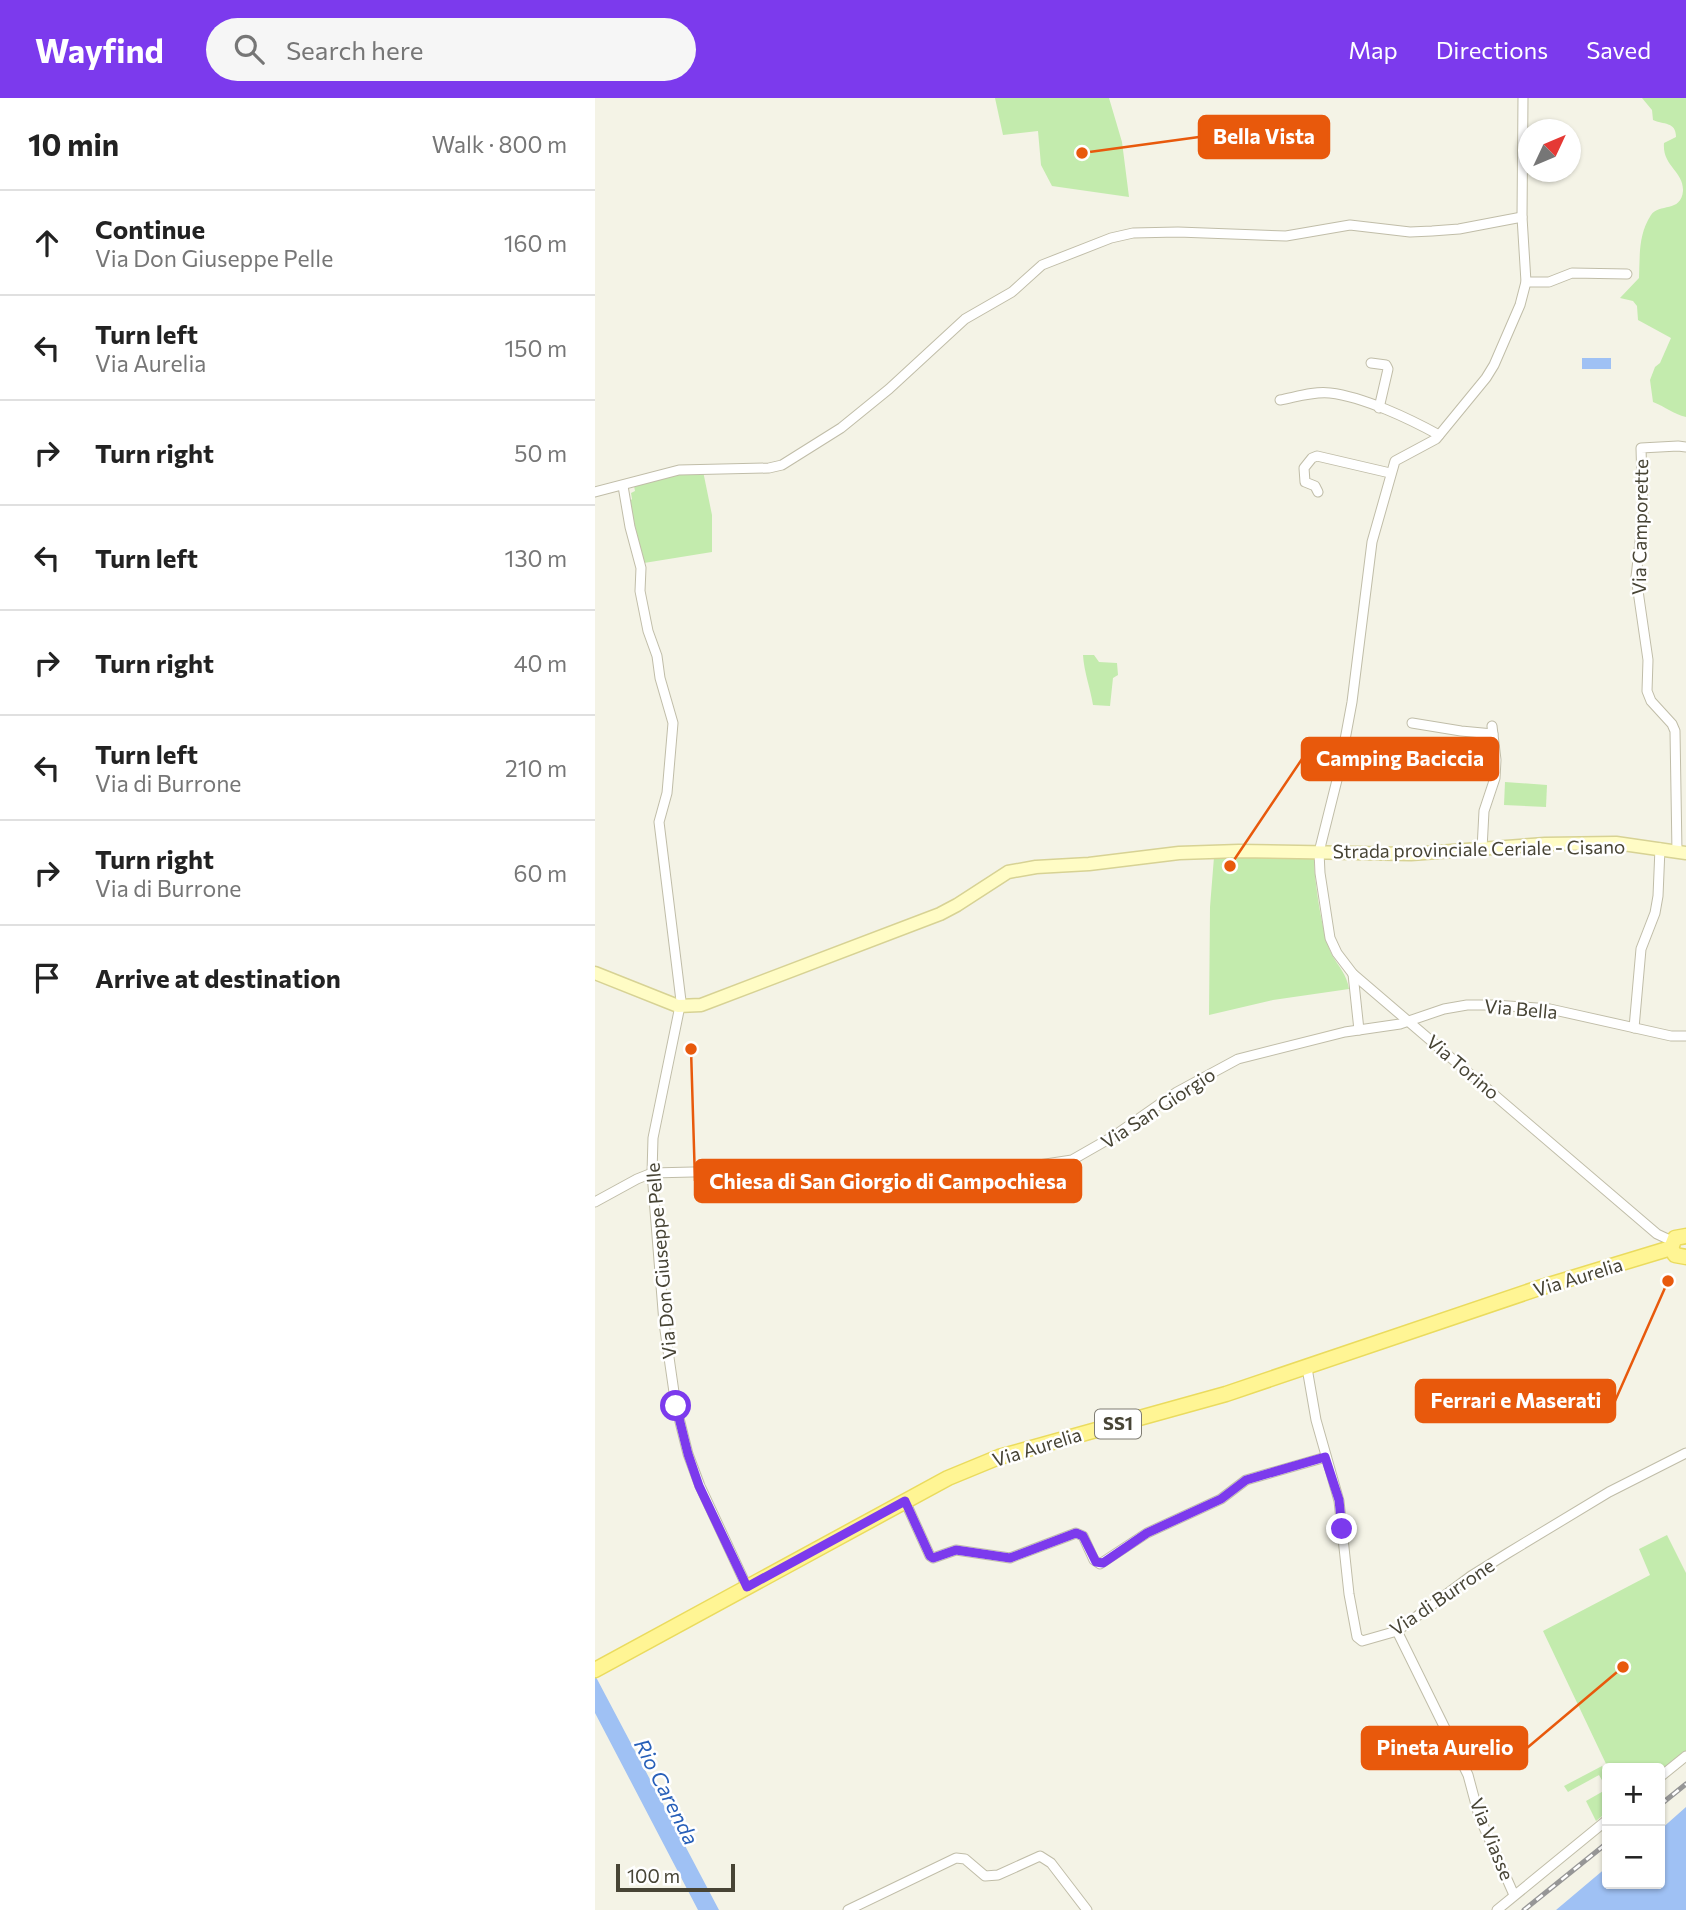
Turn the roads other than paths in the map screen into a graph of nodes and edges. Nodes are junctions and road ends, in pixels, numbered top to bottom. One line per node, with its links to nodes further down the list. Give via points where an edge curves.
1 (1523, 98): 2 (street)
2 (1522, 217): 4 (street); 11 (street, via 1432,232 1350,225 1286,236 1178,232 1111,238 1042,265 1012,292 965,319 841,428 782,465 679,470)
3 (1627, 274): 4 (street, via 1572,273 1549,282)
4 (1526, 282): 8 (street, via 1490,372)
5 (1371, 363): 7 (street, via 1388,369)
6 (1280, 400): 7 (street, via 1329,393)
7 (1379, 408): 8 (street)
8 (1439, 435): 10 (street, via 1395,461)
9 (1686, 447): 15 (street, Via Camporette, via 1645,446 1640,451 1643,516 1636,578 1648,660 1647,691 1675,731)
10 (1391, 473): 13 (street, via 1317,456 1304,468 1305,482); 18 (street, Via Torino, via 1372,542 1352,702)
11 (623, 486): 12 (street); 21 (street, Via Don Giuseppe Pelle, via 641,568 640,591 648,631 673,723 667,793 659,822)
12 (595, 492)
13 (1318, 492)
14 (1412, 723): 17 (street, via 1461,732 1493,730 1495,769 1484,811)
15 (1682, 845): 16 (main road, Strada provinciale Ceriale - Cisano)
16 (1660, 848): 17 (main road, Strada provinciale Ceriale - Cisano, via 1616,843); 23 (street, via 1658,896 1641,949)
17 (1482, 849): 18 (main road, Strada provinciale Ceriale - Cisano, via 1411,854)
18 (1319, 852): 20 (street, Via Torino, via 1330,938); 21 (main road, Strada provinciale Ceriale - Cisano, via 1179,853 1008,872 940,914 701,1005)
19 (595, 972): 21 (main road)
20 (1353, 974): 22 (street, Via Torino); 24 (street)
21 (678, 1006): 26 (street, Via Don Giuseppe Pelle, via 653,1138)
22 (1409, 1021): 23 (street, Via Bella, via 1444,1009 1495,1004 1550,1009); 24 (street, Via San Giorgio); 28 (street, Via Torino, via 1657,1234)
23 (1634, 1028): 25 (street, Via Bella)
24 (1359, 1030): 26 (street, Via San Giorgio, via 1238,1059 1177,1091 1072,1160 1026,1167)
25 (1686, 1036)
26 (652, 1173): 27 (street); 34 (street, Via Don Giuseppe Pelle, via 664,1324 676,1406 699,1486)
27 (595, 1202)
28 (1676, 1241): 29 (main road, via 1675,1255); 30 (main road, Via Aurelia / SS1)
29 (1686, 1257)
30 (1307, 1368): 32 (street, Via di Burrone); 33 (main road, Via Aurelia / SS1, via 999,1457)
31 (1686, 1453): 35 (street, Via di Burrone, via 1508,1553)
32 (1325, 1457): 33 (street, via 1246,1480 1221,1499 1147,1533 1098,1563 1083,1536 1076,1533 1010,1558 956,1550 933,1558); 35 (street, Via di Burrone, via 1339,1500 1357,1637 1365,1641)
33 (905, 1501): 34 (main road, Via Aurelia / SS1)
34 (747, 1587): 36 (main road, Via Aurelia / SS1)
35 (1397, 1631): 40 (street, Via Viasse, via 1468,1775 1479,1816)
36 (595, 1670)
37 (1686, 1756): 38 (street)
38 (1665, 1773)
39 (1602, 1824): 40 (street)
40 (1514, 1895): 43 (street)
41 (848, 1910): 42 (street, via 956,1858 965,1859 985,1876 998,1875 1040,1856 1051,1863)
42 (1087, 1910)
43 (1496, 1910)

